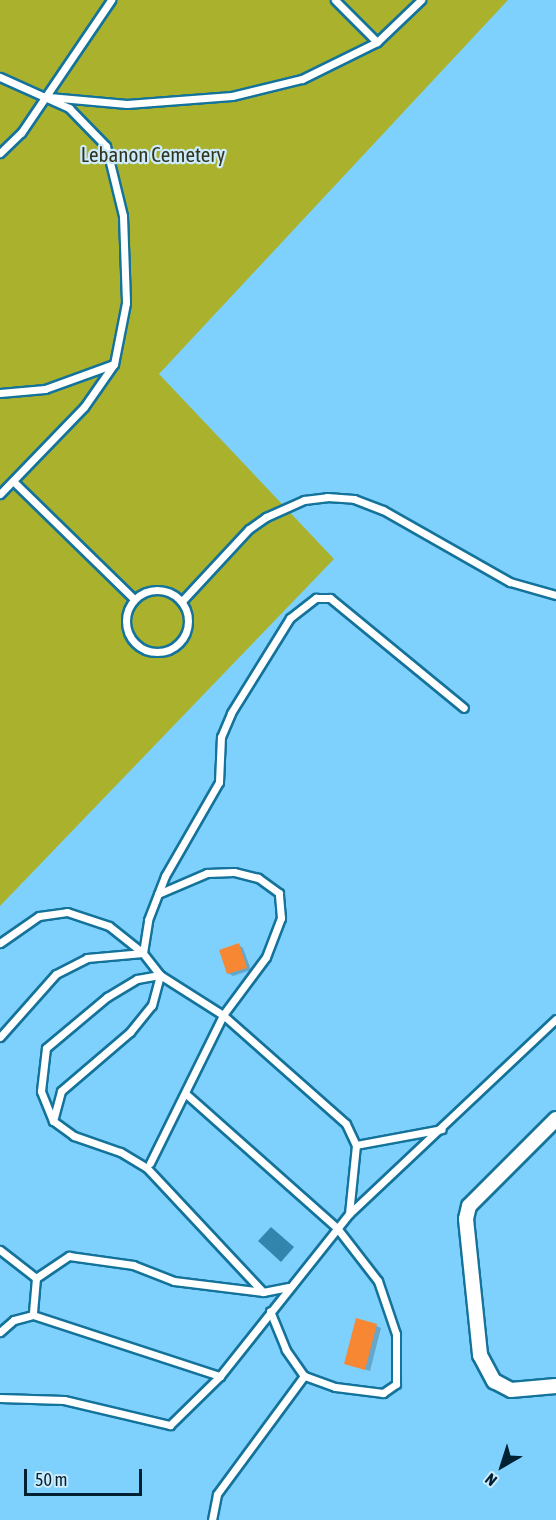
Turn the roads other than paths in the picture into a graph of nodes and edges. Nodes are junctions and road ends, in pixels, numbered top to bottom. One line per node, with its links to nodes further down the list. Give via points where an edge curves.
1 (111, 0): 6 (lane)
2 (335, 0): 4 (lane)
3 (421, 0): 4 (lane)
4 (377, 42): 6 (lane, via 302,79 232,96 127,104)
5 (0, 77): 6 (lane)
6 (44, 97): 7 (lane, via 21,133); 8 (lane, via 69,108 106,146 123,216 126,292)
7 (0, 153)
8 (114, 364): 9 (lane, via 45,389); 10 (lane, via 84,407)
9 (0, 393)
10 (13, 481): 11 (lane); 13 (lane)
11 (0, 494)
12 (556, 595): 14 (lane, via 510,582 383,510 354,499 327,497 304,500 249,529)
13 (134, 599): 14 (lane, via 152,590 163,590); 14 (lane, via 128,608 127,630 136,644 156,652 180,642 186,633 187,612)
14 (182, 601)
15 (464, 708): 16 (lane, via 330,598 316,598 290,618 275,636 231,713 221,737 219,782)
16 (158, 894): 18 (lane, via 148,920); 20 (lane, via 207,873 234,872 258,878 279,893 281,918 266,957)
17 (0, 944): 18 (lane, via 39,916 67,912 109,926)
18 (143, 953): 19 (lane); 22 (lane, via 87,958 56,974)
19 (160, 975): 20 (lane); 25 (lane, via 152,1005 130,1032 61,1091); 25 (lane, via 137,979 107,997 46,1048 41,1091)
20 (223, 1015): 23 (lane); 27 (lane, via 346,1124)
21 (556, 1018): 26 (lane)
22 (0, 1037)
23 (186, 1094): 28 (lane); 30 (lane)
24 (556, 1119): 40 (street, via 470,1206 466,1220 480,1355 494,1381 511,1390)
25 (53, 1122): 34 (lane, via 74,1136 120,1152 147,1168)
26 (442, 1129): 27 (lane); 29 (lane)
27 (356, 1145): 29 (lane)
28 (150, 1163)
29 (349, 1215): 30 (lane)
30 (337, 1228): 33 (lane); 39 (lane, via 378,1281 396,1334 396,1384 383,1393 335,1387)
31 (0, 1250): 32 (lane)
32 (36, 1278): 34 (lane, via 69,1256 133,1265 174,1281); 36 (lane)
33 (289, 1287): 34 (lane); 35 (lane)
34 (263, 1292)
35 (270, 1311): 38 (lane); 39 (lane, via 286,1350)
36 (33, 1315): 37 (lane, via 14,1320); 38 (lane)
37 (0, 1332)
38 (219, 1376): 41 (lane, via 170,1425 64,1401)
39 (304, 1376): 42 (lane, via 217,1494)
40 (556, 1386)
41 (0, 1398)
42 (212, 1520)

